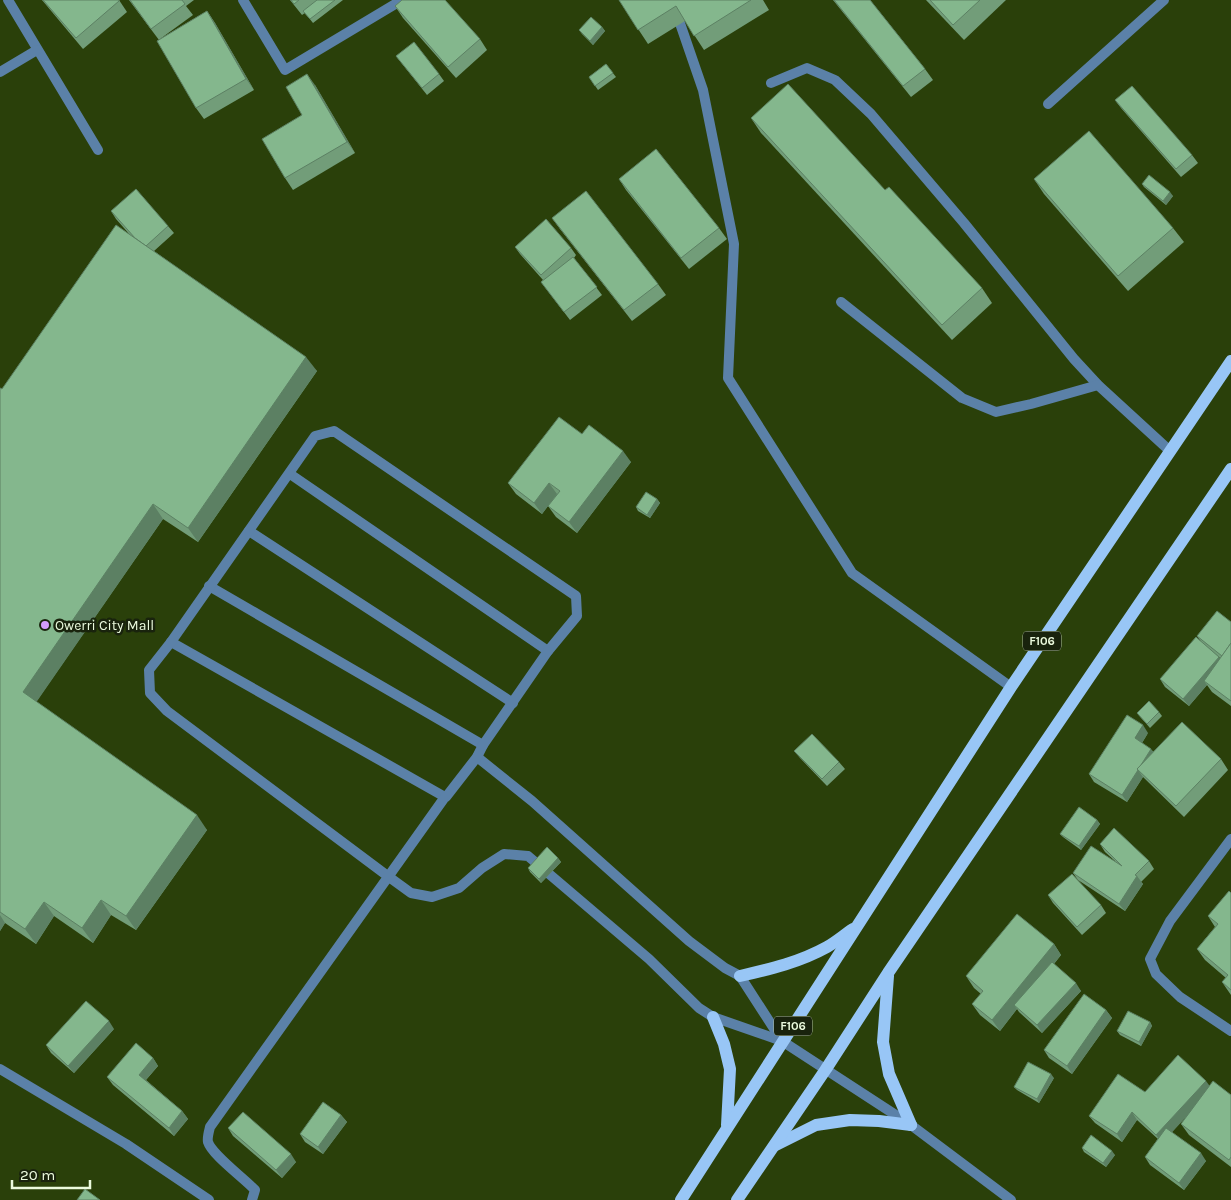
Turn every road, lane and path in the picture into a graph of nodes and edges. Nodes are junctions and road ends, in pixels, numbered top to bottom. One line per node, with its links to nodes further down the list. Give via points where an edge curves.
1 (8, 0): 6 (street)
2 (243, 0): 3 (street, via 285,70)
3 (402, 0)
4 (672, 0): 21 (street, via 703,90 734,244 728,378 852,573)
5 (1164, 0): 9 (street)
6 (37, 50): 7 (street); 10 (street)
7 (0, 72)
8 (771, 83): 13 (street, via 807,68 835,80 872,114)
9 (1048, 104)
10 (98, 150)
11 (841, 302): 13 (street, via 962,398 996,412)
12 (1231, 361): 14 (main road, F106)
13 (1098, 385): 14 (street)
14 (1170, 451): 21 (main road, F106)
15 (1231, 469): 29 (main road)
16 (290, 474): 17 (street); 20 (street); 20 (street, via 315,436 334,431 568,590 576,596 577,616)
17 (249, 531): 18 (street); 22 (street)
18 (209, 586): 19 (street); 23 (street)
19 (171, 642): 25 (street); 27 (street, via 149,670 150,693 167,711)
20 (548, 651): 22 (street)
21 (1011, 687): 28 (main road, F106)
22 (513, 703): 23 (street)
23 (483, 744): 24 (street)
24 (477, 757): 25 (street); 30 (street, via 532,800 689,940)
25 (445, 797): 27 (street)
26 (1231, 839): 32 (street, via 1170,921 1150,959 1156,974 1180,997)
27 (389, 877): 31 (street, via 411,893 432,898 459,888 504,854 528,856); 40 (street, via 210,1127 208,1142 214,1154 255,1190)
28 (859, 925): 30 (main road, via 828,947 805,957 779,968); 33 (main road, F106)
29 (888, 973): 35 (main road); 36 (main road, via 883,1042 889,1074)
30 (740, 976): 33 (street)
31 (713, 1017): 33 (street); 37 (main road, via 730,1069)
32 (1231, 1031)
33 (782, 1041): 35 (street); 37 (main road, F106)
34 (0, 1069): 39 (street, via 126,1144)
35 (826, 1070): 36 (street); 38 (main road)
36 (910, 1125): 38 (main road, via 850,1120 816,1125); 43 (street)
37 (727, 1128): 41 (main road, F106)
38 (774, 1147): 42 (main road)
39 (209, 1200)
40 (252, 1200)
41 (681, 1200)
42 (737, 1200)
43 (1011, 1200)

